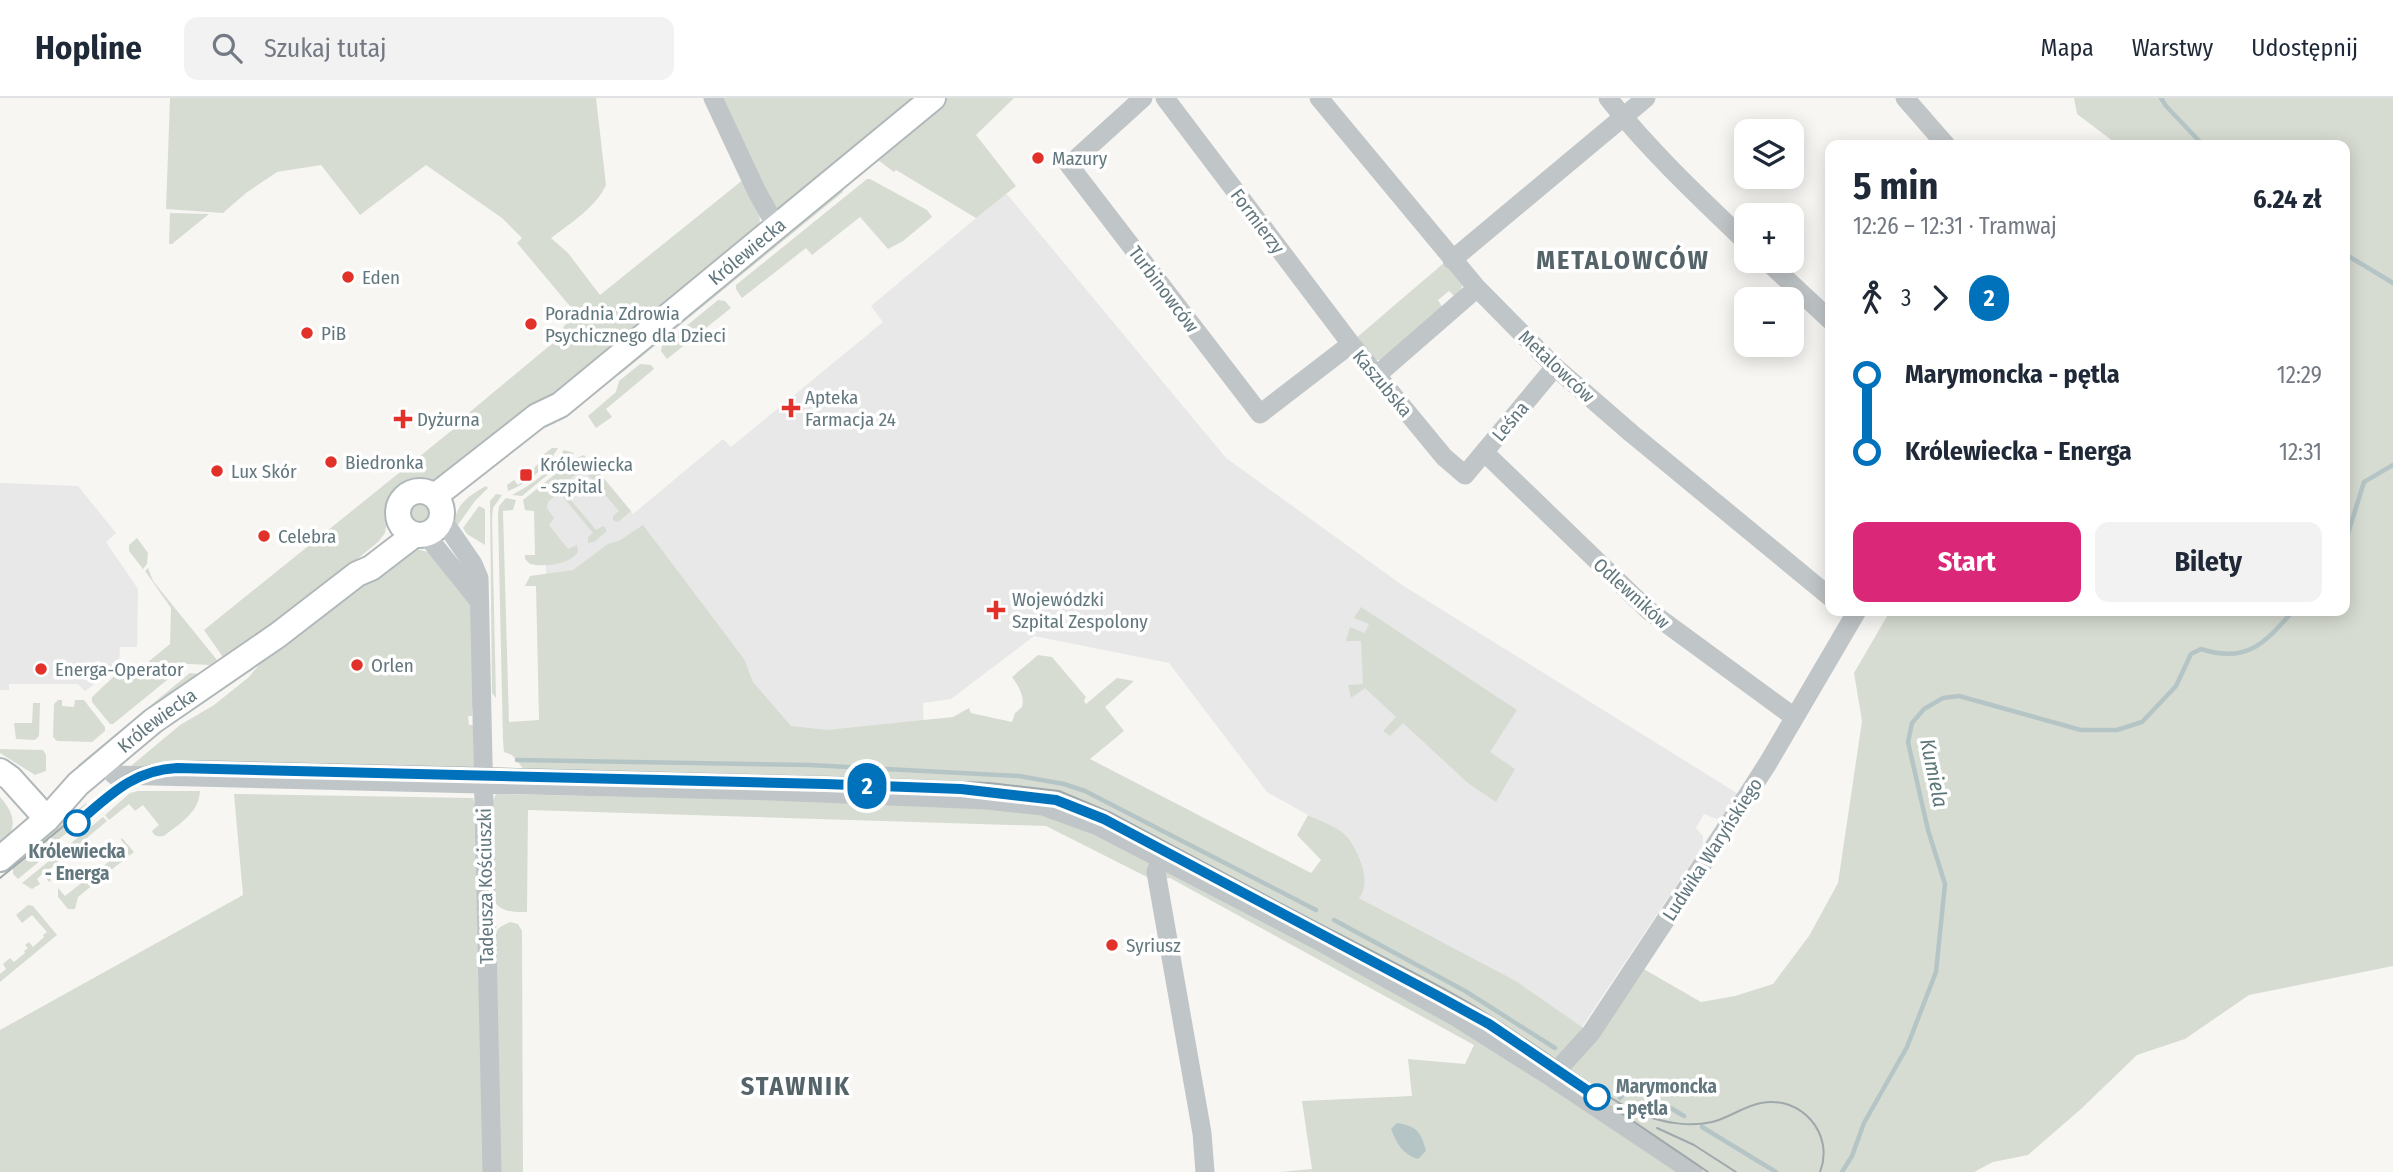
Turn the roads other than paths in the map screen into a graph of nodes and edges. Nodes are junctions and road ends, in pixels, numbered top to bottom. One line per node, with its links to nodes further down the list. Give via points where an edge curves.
1 (713, 98): 11 (street)
2 (933, 98): 11 (main road, Królewiecka)
3 (1143, 98): 20 (street, Turbinowców, via 1069,165)
4 (1166, 98): 17 (street, Formierzy)
5 (1319, 98): 13 (street, Metalowców)
6 (1608, 98): 9 (street)
7 (1646, 98): 9 (street)
8 (1905, 98): 10 (street)
9 (1623, 117): 12 (street); 13 (street)
10 (1942, 140)
11 (776, 226): 23 (main road, Królewiecka, via 560,405 549,422)
12 (1734, 231)
13 (1452, 260): 15 (street, Metalowców)
14 (1780, 273): 16 (street)
15 (1477, 288): 18 (street, Metalowców); 19 (street)
16 (1825, 315)
17 (1351, 345): 19 (street, Kaszubska); 20 (street, Kaszubska)
18 (1555, 368): 21 (street, Leśna); 24 (street, Metalowców)
19 (1377, 374): 22 (street, Kaszubska, via 1444,457)
20 (1260, 414)
21 (1483, 452): 22 (street, Leśna); 27 (street, Odlewników, via 1647,610)
22 (1465, 475)
23 (427, 520): 26 (main road, Królewiecka, via 365,560 357,574); 30 (street, Tadeusza Kościuszki, via 480,601)
24 (1825, 593)
25 (1851, 616): 27 (street, Ludwika Waryńskiego)
26 (278, 635): 29 (main road, Królewiecka, via 244,670); 31 (main road, Królewiecka, via 153,722 78,784)
27 (1794, 717): 34 (street, Ludwika Waryńskiego, via 1591,1033)
28 (0, 771): 31 (main road)
29 (114, 775): 30 (street); 31 (main road, Królewiecka)
30 (484, 785): 33 (street, via 772,791 1023,803 1076,816); 35 (street, Tadeusza Kościuszki)
31 (47, 819): 32 (main road, Królewiecka)
32 (0, 859)
33 (1161, 859): 34 (street, via 1405,988); 36 (street, via 1156,872)
34 (1551, 1077): 37 (street)
35 (492, 1172)
36 (1205, 1172)
37 (1693, 1172)

